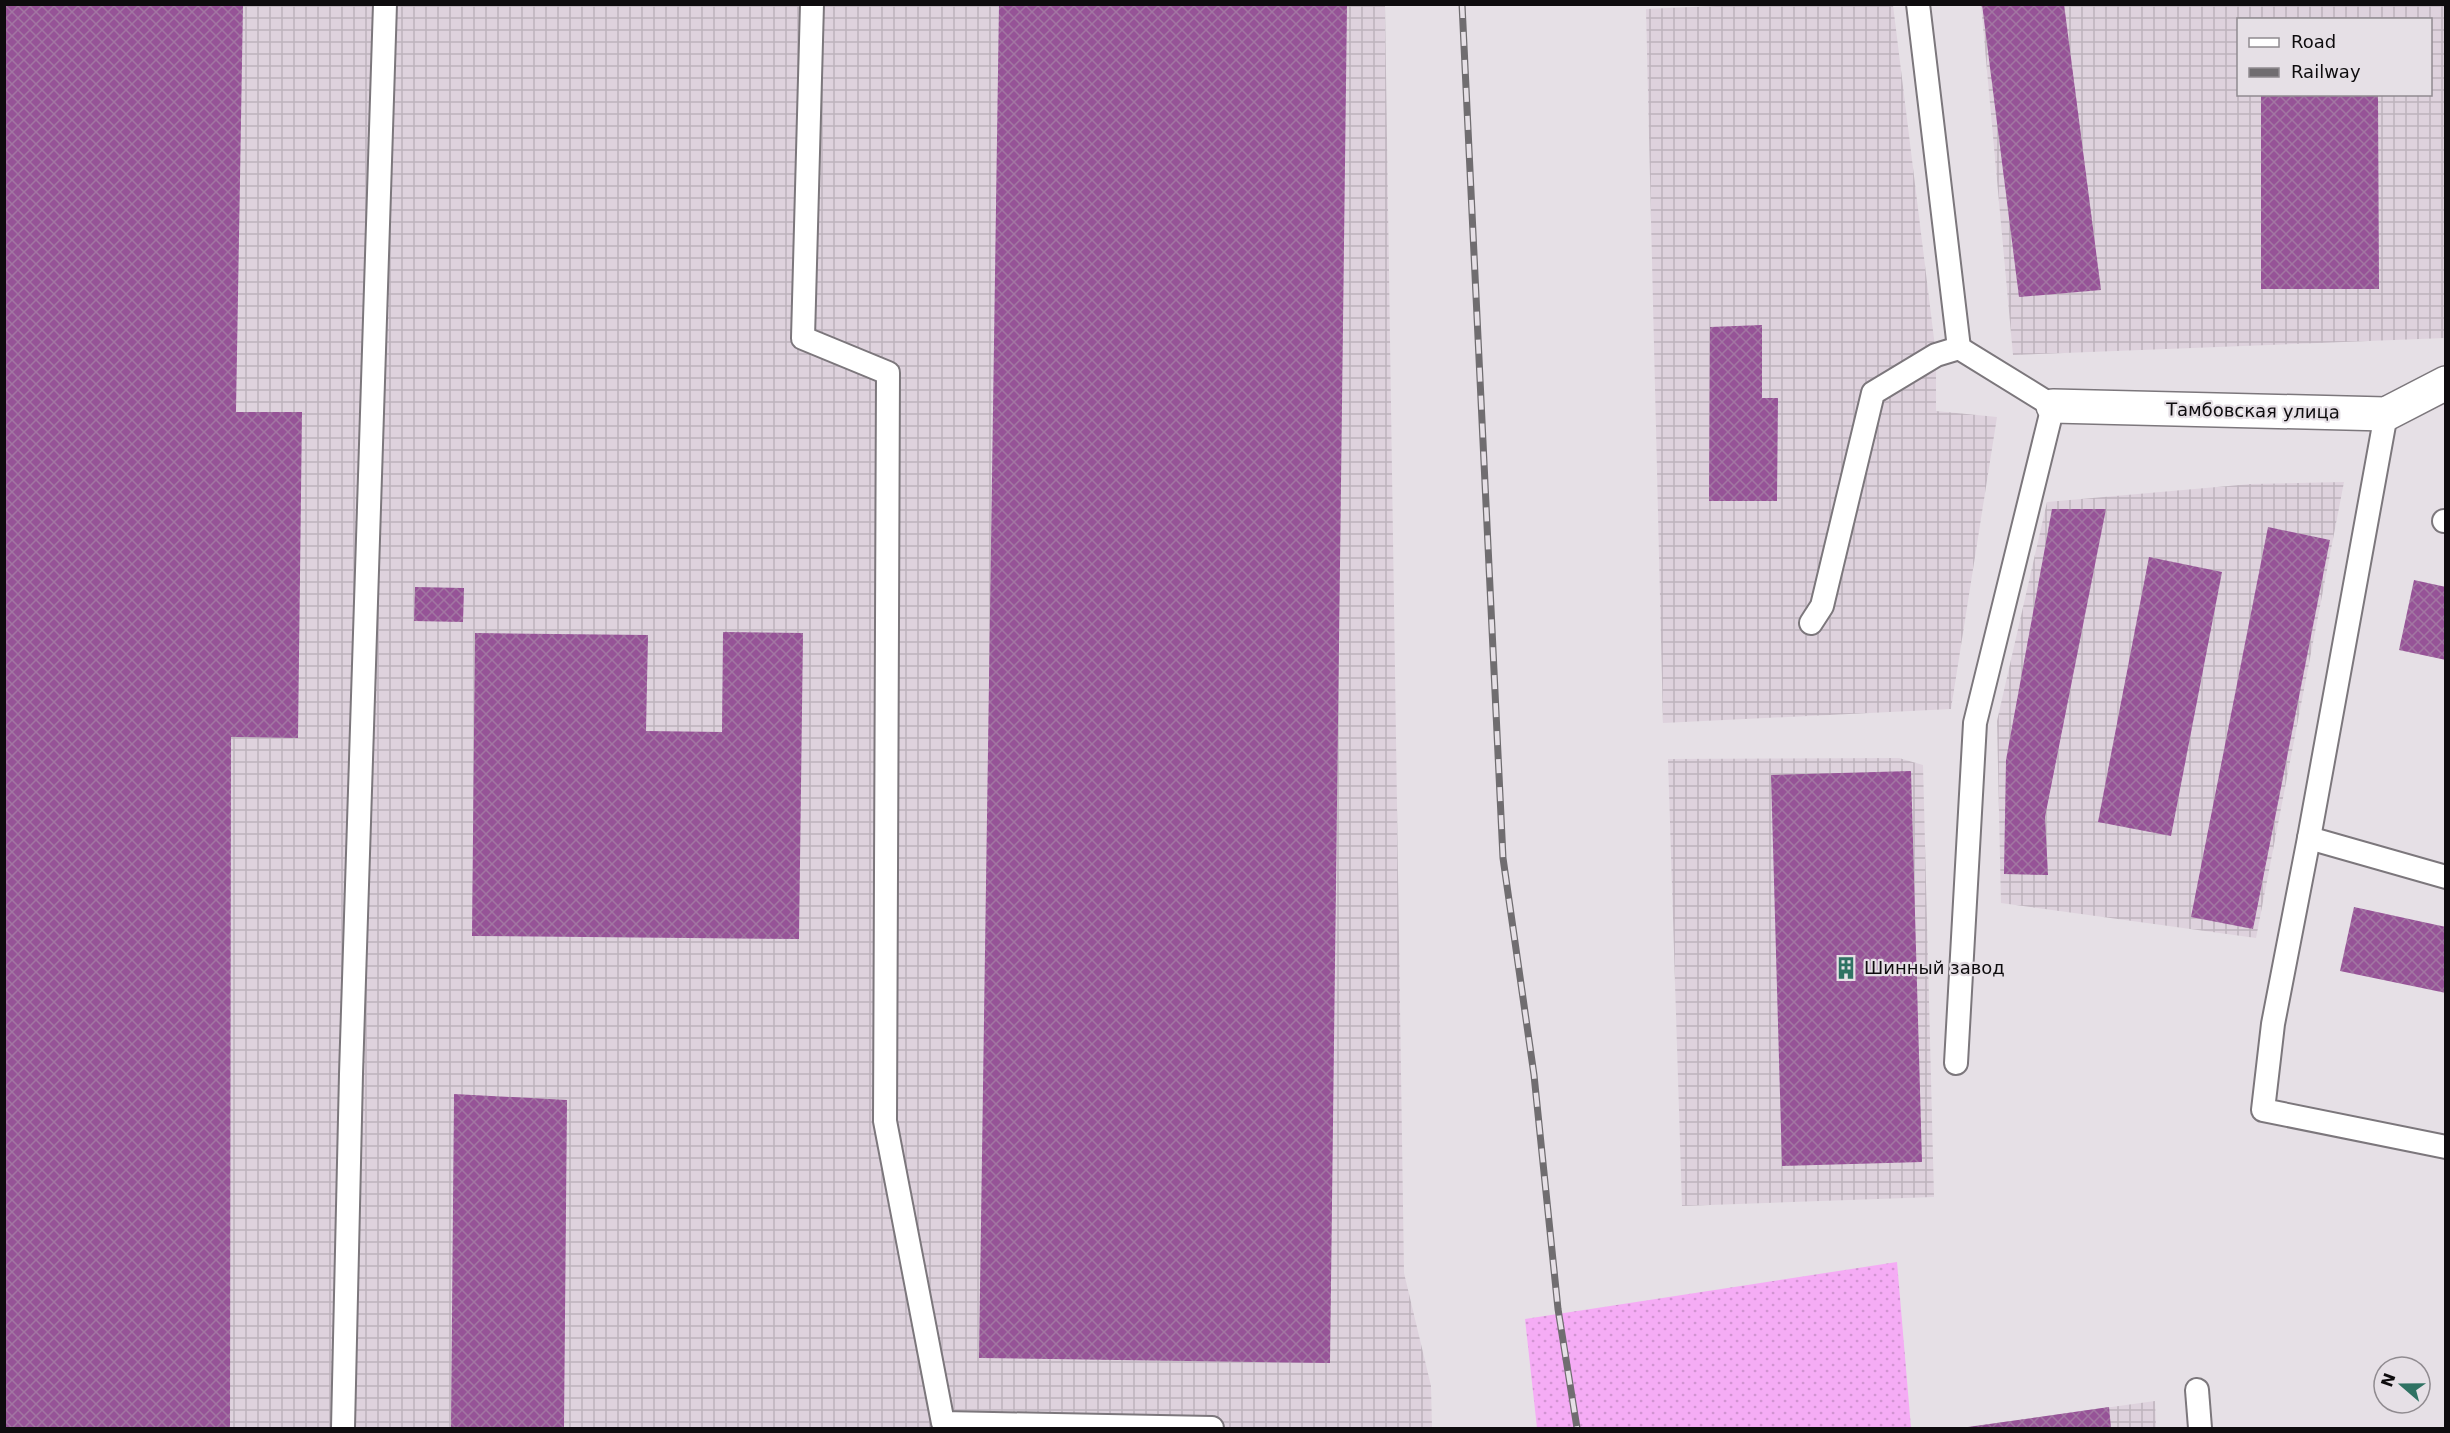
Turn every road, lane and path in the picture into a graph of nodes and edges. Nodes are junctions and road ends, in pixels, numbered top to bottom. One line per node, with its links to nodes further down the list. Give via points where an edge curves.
1 (386, 4): 14 (lane, via 351,1062)
2 (812, 4): 15 (lane, via 803,338 888,373 885,1121 943,1423)
3 (1918, 4): 4 (lane)
4 (1959, 348): 6 (lane); 8 (lane, via 1936,355 1873,393 1822,606)
5 (2445, 383): 7 (street, Тамбовская улица)
6 (2053, 406): 7 (street, Тамбовская улица); 11 (lane, via 1975,723)
7 (2386, 414): 9 (lane)
8 (1811, 623)
9 (2309, 838): 10 (lane); 12 (lane, via 2273,1024 2263,1110)
10 (2445, 877)
11 (1956, 1063)
12 (2445, 1147)
13 (2197, 1390): 16 (lane)
14 (343, 1428)
15 (1212, 1428)
16 (2200, 1428)

